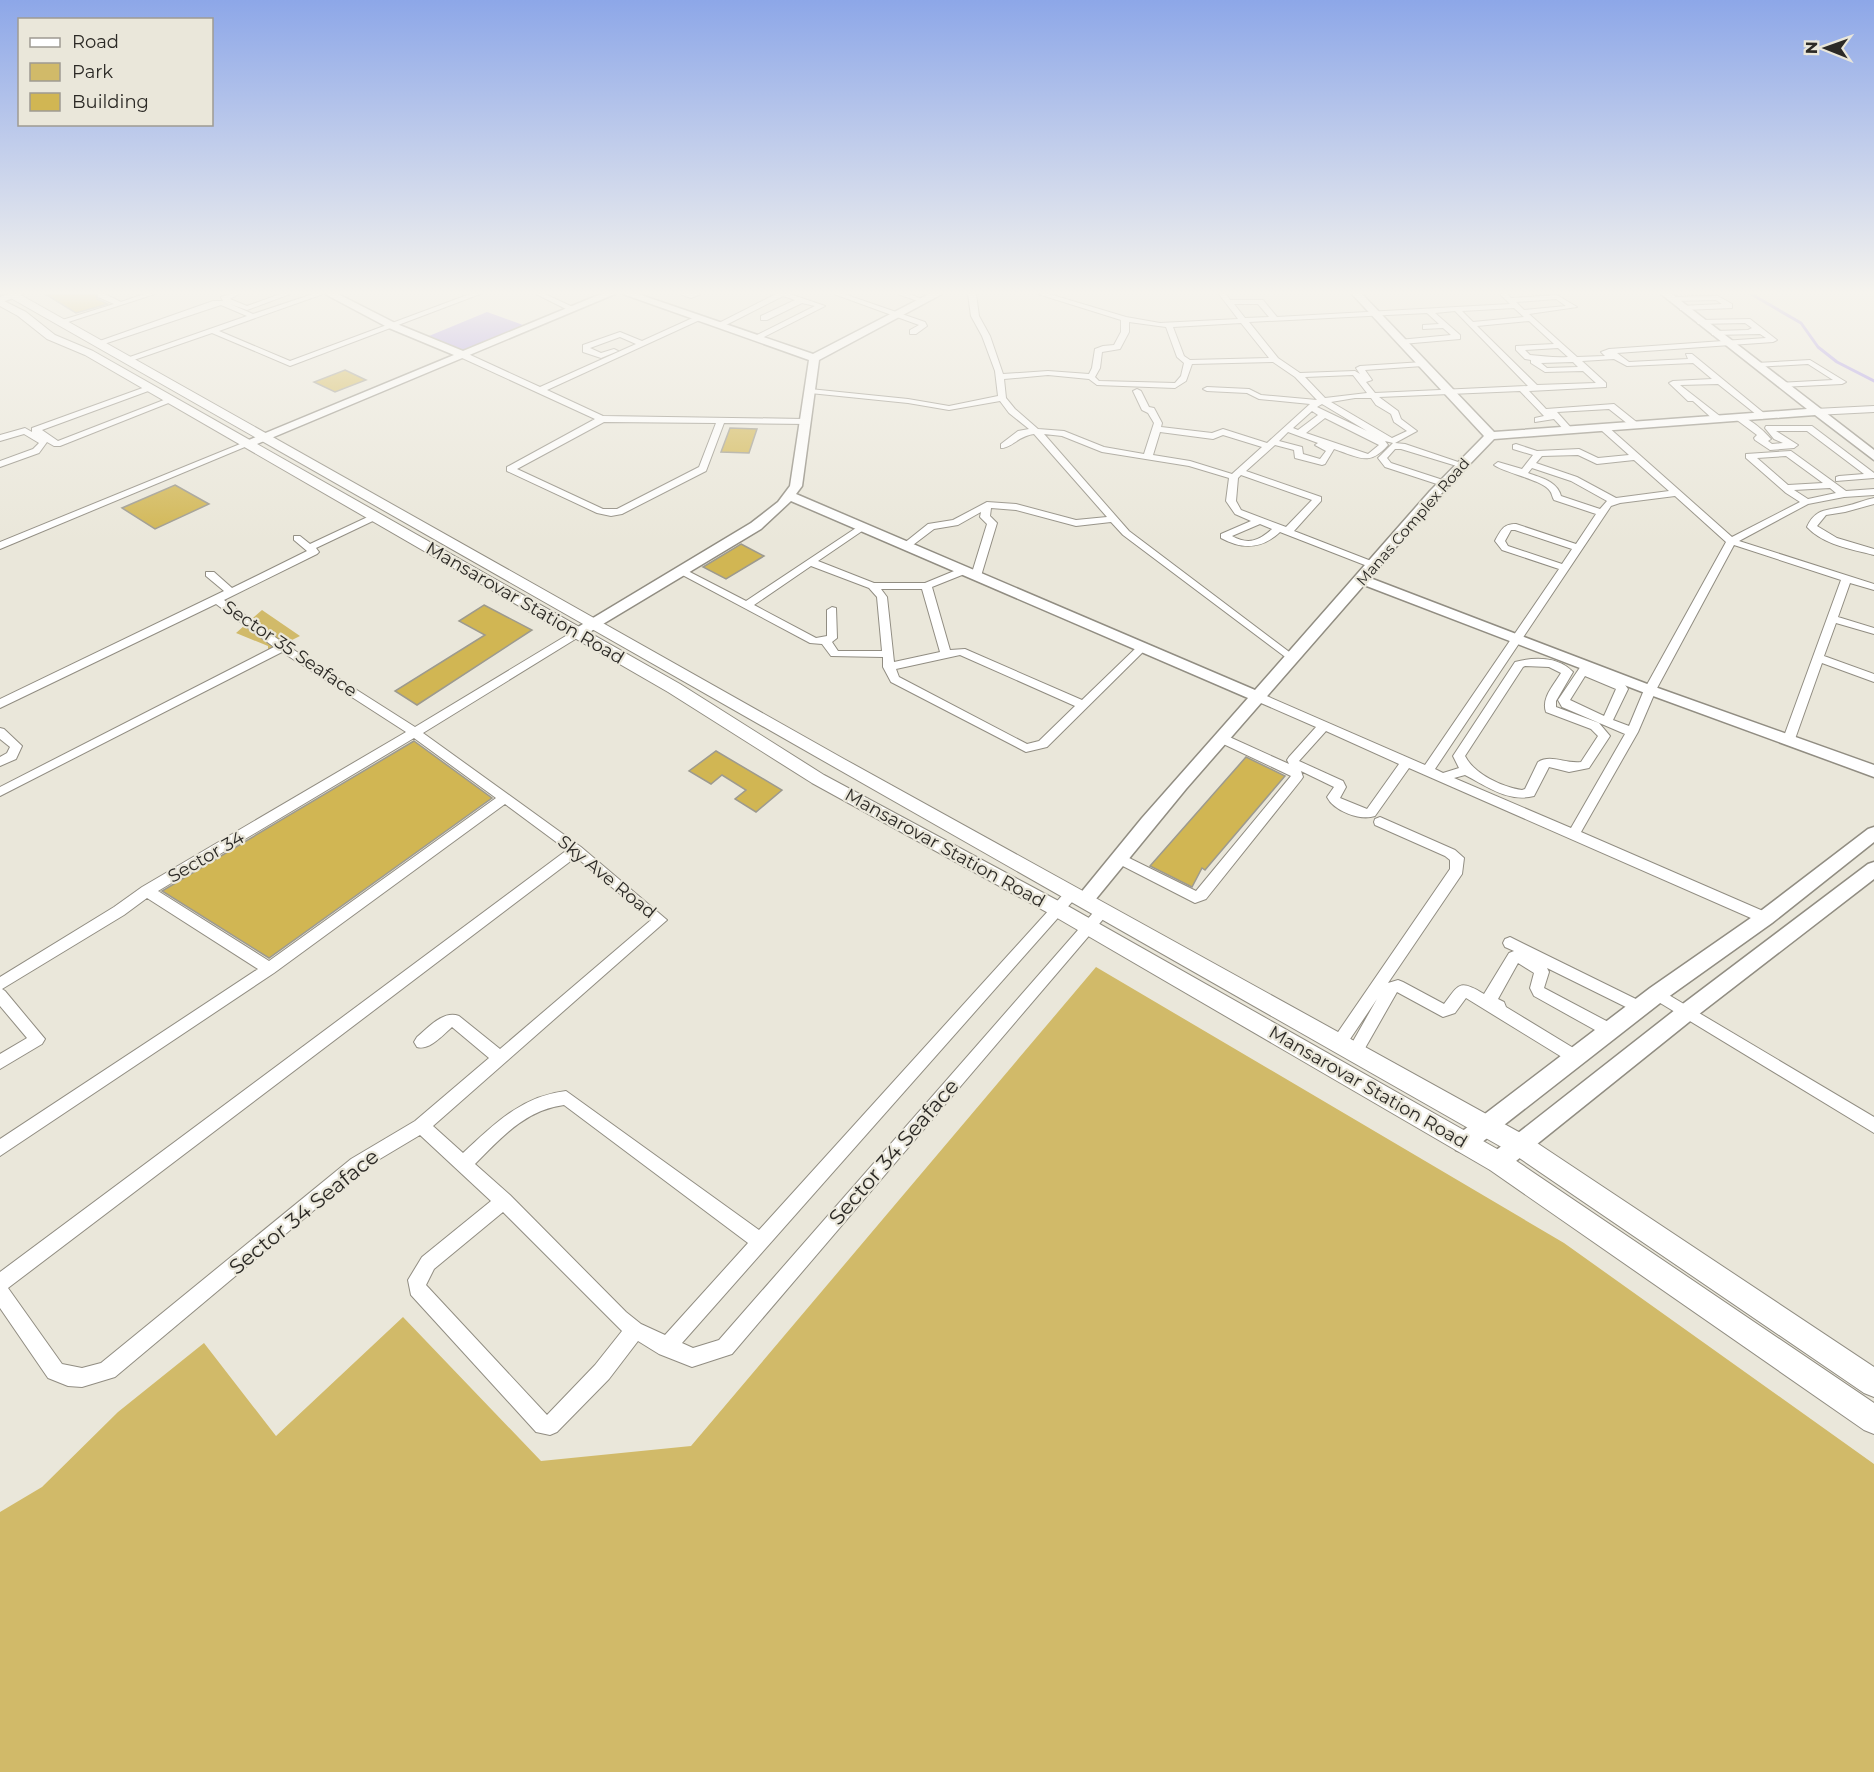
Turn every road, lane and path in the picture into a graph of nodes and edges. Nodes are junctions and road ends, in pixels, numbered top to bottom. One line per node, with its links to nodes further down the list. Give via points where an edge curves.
1 (138, 377): 26 (main road, Mansarovar Station Road)
2 (150, 377): 59 (main road, Mansarovar Station Road)
3 (411, 377): 59 (street)
4 (511, 377): 30 (street)
5 (569, 377): 30 (street)
6 (812, 377): 31 (street)
7 (999, 377): 8 (street); 36 (street)
8 (1003, 377)
9 (1088, 377): 10 (street)
10 (1091, 377): 11 (street, via 1097,383 1174,386)
11 (1184, 377)
12 (1299, 377): 38 (street)
13 (1310, 377): 33 (street)
14 (1359, 377): 35 (street)
15 (1365, 377): 35 (street)
16 (1436, 377): 34 (street)
17 (1524, 377): 29 (street)
18 (1552, 377): 25 (street)
19 (1594, 377): 25 (street, via 1603,385)
20 (1714, 377): 23 (street)
21 (1770, 377): 24 (street)
22 (1834, 377): 24 (street, via 1842,382)
23 (1720, 381): 42 (street); 46 (street, via 1673,383)
24 (1781, 385): 40 (street)
25 (1562, 387): 29 (street)
26 (148, 388): 37 (main road, Mansarovar Station Road); 37 (street, via 35,430 57,444)
27 (1207, 389): 38 (street, via 1249,391 1259,397)
28 (1524, 389): 29 (street); 34 (street); 48 (street, via 1550,418)
29 (1536, 389)
30 (541, 390): 45 (street)
31 (810, 391): 36 (street, via 949,408); 49 (street)
32 (1137, 391): 53 (street, via 1158,423)
33 (1319, 391)
34 (1452, 393): 35 (street); 43 (street)
35 (1377, 395): 38 (street); 38 (street, via 1379,403 1413,431 1410,435 1389,440)
36 (1002, 398): 54 (street)
37 (172, 400): 61 (main road, Mansarovar Station Road)
38 (1317, 403): 41 (street); 55 (street)
39 (1874, 409): 40 (street)
40 (1815, 412): 42 (street); 66 (street)
41 (1323, 415): 56 (street); 56 (street, via 1384,445 1367,457)
42 (1762, 416): 44 (street)
43 (1474, 417): 57 (street); 58 (street)
44 (1740, 418): 46 (street); 65 (street, via 1767,438 1758,438 1770,447)
45 (602, 419): 47 (street); 47 (street, via 510,469 600,511 619,512 703,469)
46 (1718, 419): 50 (street)
47 (721, 420): 49 (street)
48 (1538, 420)
49 (805, 422): 83 (street, via 796,486)
50 (1636, 426): 51 (street, via 1611,406 1551,409); 52 (street)
51 (1563, 427): 52 (street); 57 (street)
52 (1604, 428): 69 (street)
53 (1157, 429): 62 (street, via 1213,436 1223,432); 68 (street)
54 (1036, 431): 63 (street, via 1021,433); 68 (street, via 1064,435 1102,449); 93 (street)
55 (1285, 431): 56 (street); 62 (street); 62 (street, via 1331,450 1318,463 1298,456 1299,450)
56 (1300, 433)
57 (1525, 433): 58 (street)
58 (1491, 436): 72 (street, Manas Complex Road)
59 (265, 437): 61 (street); 92 (main road, Mansarovar Station Road)
60 (0, 438): 71 (street, via 25,431 44,443 36,451)
61 (248, 444): 94 (main road, Mansarovar Station Road); 100 (street)
62 (1271, 444): 75 (street)
63 (1004, 446)
64 (1516, 447): 67 (street)
65 (1795, 448): 70 (street); 78 (street); 78 (street, via 1769,429 1809,428 1872,476)
66 (1871, 452)
67 (1538, 454): 69 (street, via 1579,452 1597,460); 74 (street)
68 (1148, 456): 75 (street)
69 (1635, 457): 81 (street)
70 (1818, 463)
71 (0, 464)
72 (1460, 464): 76 (street, Manas Complex Road); 76 (street, via 1402,446 1393,446 1382,458 1388,465)
73 (1497, 465): 74 (street)
74 (1527, 468): 82 (street, via 1581,482); 89 (street, via 1524,476 1555,490 1557,498)
75 (1237, 475): 95 (street, via 1233,507); 97 (street, via 1318,499)
76 (1443, 483): 110 (street, Manas Complex Road)
77 (1865, 483): 78 (street)
78 (1842, 487): 79 (street); 79 (street, via 1788,453 1749,456); 80 (street); 84 (street)
79 (1786, 488): 87 (street)
80 (1874, 492)
81 (1676, 493): 85 (street); 101 (street)
82 (1598, 495): 85 (street); 89 (street)
83 (790, 496): 96 (street); 112 (street, via 756,526)
84 (1828, 497): 87 (street); 90 (street)
85 (1614, 500): 91 (street)
86 (1874, 501): 90 (street)
87 (1808, 502): 101 (street)
88 (987, 505): 93 (street, via 1016,507 1076,523); 104 (street, via 955,523 931,526); 113 (street, via 985,517 993,523)
89 (1587, 508): 91 (street)
90 (1843, 509): 107 (street, via 1820,514 1812,527 1819,534)
91 (1602, 513): 106 (street)
92 (403, 515): 94 (main road); 125 (main road, Mansarovar Station Road)
93 (1112, 519): 135 (street)
94 (380, 520): 105 (street); 127 (main road, Mansarovar Station Road)
95 (1258, 521): 97 (street); 97 (street, via 1224,536 1253,545)
96 (862, 527): 104 (street); 108 (street)
97 (1282, 531): 110 (street)
98 (0, 532): 100 (street)
99 (297, 538): 105 (street)
100 (12, 542): 103 (street)
101 (1731, 542): 115 (street); 141 (street)
102 (1564, 544): 106 (street); 109 (street); 109 (street, via 1508,527 1501,545)
103 (0, 546)
104 (906, 546): 113 (street)
105 (311, 547): 120 (street, via 311,554)
106 (1578, 548): 111 (street)
107 (1874, 552)
108 (810, 562): 117 (street); 122 (street)
109 (1551, 563): 111 (street)
110 (1375, 566): 116 (street, Manas Complex Road)
111 (1564, 568): 129 (street)
112 (680, 571): 122 (street); 125 (street)
113 (969, 573): 118 (street); 131 (street)
114 (210, 574): 120 (street)
115 (1847, 578): 119 (street); 124 (street)
116 (1363, 580): 129 (street); 135 (street, Manas Complex Road)
117 (873, 586): 118 (street); 132 (street, via 882,597)
118 (926, 586): 133 (street)
119 (1874, 587)
120 (231, 591): 121 (street)
121 (216, 598): 130 (street, Sector 35 Seaface); 143 (street, Sector 35 Seaface)
122 (747, 605): 128 (street, via 814,641)
123 (832, 610): 128 (street, via 833,634)
124 (1833, 619): 126 (street); 134 (street)
125 (595, 623): 127 (street); 154 (main road, Mansarovar Station Road)
126 (1874, 631)
127 (578, 633): 148 (street, Sector 34); 159 (main road, Mansarovar Station Road)
128 (825, 641): 132 (street, via 835,654)
129 (1515, 641): 136 (street); 138 (street); 155 (street)
130 (282, 647): 148 (street, Sector 35 Seaface); 160 (street)
131 (1142, 648): 142 (street); 144 (street)
132 (888, 654): 137 (street)
133 (946, 654): 137 (street); 144 (street, via 961,651)
134 (1820, 656): 139 (street); 140 (street); 151 (street)
135 (1292, 659): 142 (street, Manas Complex Road)
136 (1527, 662): 156 (street, via 1519,664 1459,756); 156 (street, via 1555,665 1567,672 1550,701 1550,709 1595,726 1604,736 1586,765 1542,765 1530,793 1524,795)
137 (890, 667): 144 (street, via 895,680 1026,748 1043,744)
138 (1585, 668): 141 (street); 145 (street, via 1622,689); 145 (street, via 1564,700)
139 (1874, 671)
140 (1874, 678)
141 (1650, 690): 149 (street); 151 (street)
142 (1258, 698): 146 (street); 150 (street, Manas Complex Road)
143 (0, 704)
144 (1083, 705)
145 (1607, 721): 149 (street)
146 (1323, 727): 153 (street); 153 (street, via 1294,763 1339,784 1335,801 1363,814 1371,813)
147 (0, 732): 152 (street, via 16,746 12,756)
148 (414, 732): 161 (street, Sky Ave Road); 168 (street, Sector 34)
149 (1632, 732): 164 (street)
150 (1221, 738): 166 (street, Manas Complex Road); 166 (street, via 1295,772 1297,777 1201,895 1195,898 1186,894)
151 (1789, 740): 157 (street)
152 (0, 762)
153 (1407, 762): 155 (street)
154 (838, 763): 159 (main road); 169 (main road, Mansarovar Station Road)
155 (1428, 770): 158 (street)
156 (1466, 770): 158 (street)
157 (1874, 771)
158 (1442, 777): 164 (street)
159 (818, 779): 170 (main road, Mansarovar Station Road)
160 (0, 792)
161 (505, 798): 165 (street, Sky Ave Road); 175 (street)
162 (1380, 822): 183 (street, via 1450,853 1457,858 1457,870)
163 (1874, 833): 172 (street)
164 (1573, 835): 172 (street)
165 (576, 850): 186 (street, Sky Ave Road, via 660,920); 198 (street)
166 (1118, 858): 169 (street, Manas Complex Road)
167 (1874, 869): 180 (street)
168 (147, 891): 175 (street); 176 (street, Sector 34)
169 (1079, 896): 170 (street, Sector 34 Seaface); 171 (main road, Mansarovar Station Road)
170 (1059, 910): 173 (main road, Mansarovar Station Road); 197 (street, Sector 34 Seaface)
171 (1104, 910): 173 (street, Sector 34 Seaface); 183 (main road, Mansarovar Station Road)
172 (1765, 918): 177 (street)
173 (1089, 927): 191 (main road, Mansarovar Station Road); 201 (street, Sector 34 Seaface, via 725,1347 692,1358)
174 (1510, 943): 179 (street)
175 (269, 969): 193 (street)
176 (0, 984)
177 (1657, 994): 179 (street); 180 (street)
178 (0, 996): 187 (street, via 36,1039)
179 (1639, 1007): 181 (street)
180 (1687, 1012): 190 (street); 192 (street)
181 (1609, 1030): 185 (street); 185 (street, via 1539,992 1542,972 1514,957 1490,997 1492,1003)
182 (422, 1042): 186 (street, via 454,1020)
183 (1339, 1043): 184 (main road, Mansarovar Station Road)
184 (1355, 1052): 185 (street, via 1391,988 1398,986 1443,1011 1450,1010 1460,992 1468,992); 189 (main road, Mansarovar Station Road)
185 (1579, 1054): 189 (street)
186 (500, 1058): 188 (street, Sky Ave Road)
187 (0, 1062)
188 (421, 1126): 195 (street, Sector 34 Seaface); 199 (street, Sector 34 Seaface, via 357,1164 120,1363 91,1377 63,1376 55,1371)
189 (1486, 1126): 191 (street); 192 (main road, Mansarovar Station Road)
190 (1874, 1126)
191 (1464, 1143): 194 (main road, Mansarovar Station Road)
192 (1520, 1145): 194 (street); 202 (main road, Mansarovar Station Road)
193 (0, 1148)
194 (1498, 1162): 203 (main road, Mansarovar Station Road)
195 (463, 1164): 196 (street, Sector 34 Seaface); 197 (street, via 516,1114 566,1098)
196 (504, 1201): 200 (street, Sector 34 Seaface); 200 (street, via 428,1263 417,1280 417,1289 543,1425 550,1425 595,1379)
197 (761, 1242): 201 (street, Sector 34 Seaface)
198 (0, 1283)
199 (0, 1293)
200 (635, 1330): 201 (street, Sector 34 Seaface)
201 (666, 1347)
202 (1874, 1383)
203 (1874, 1420)

